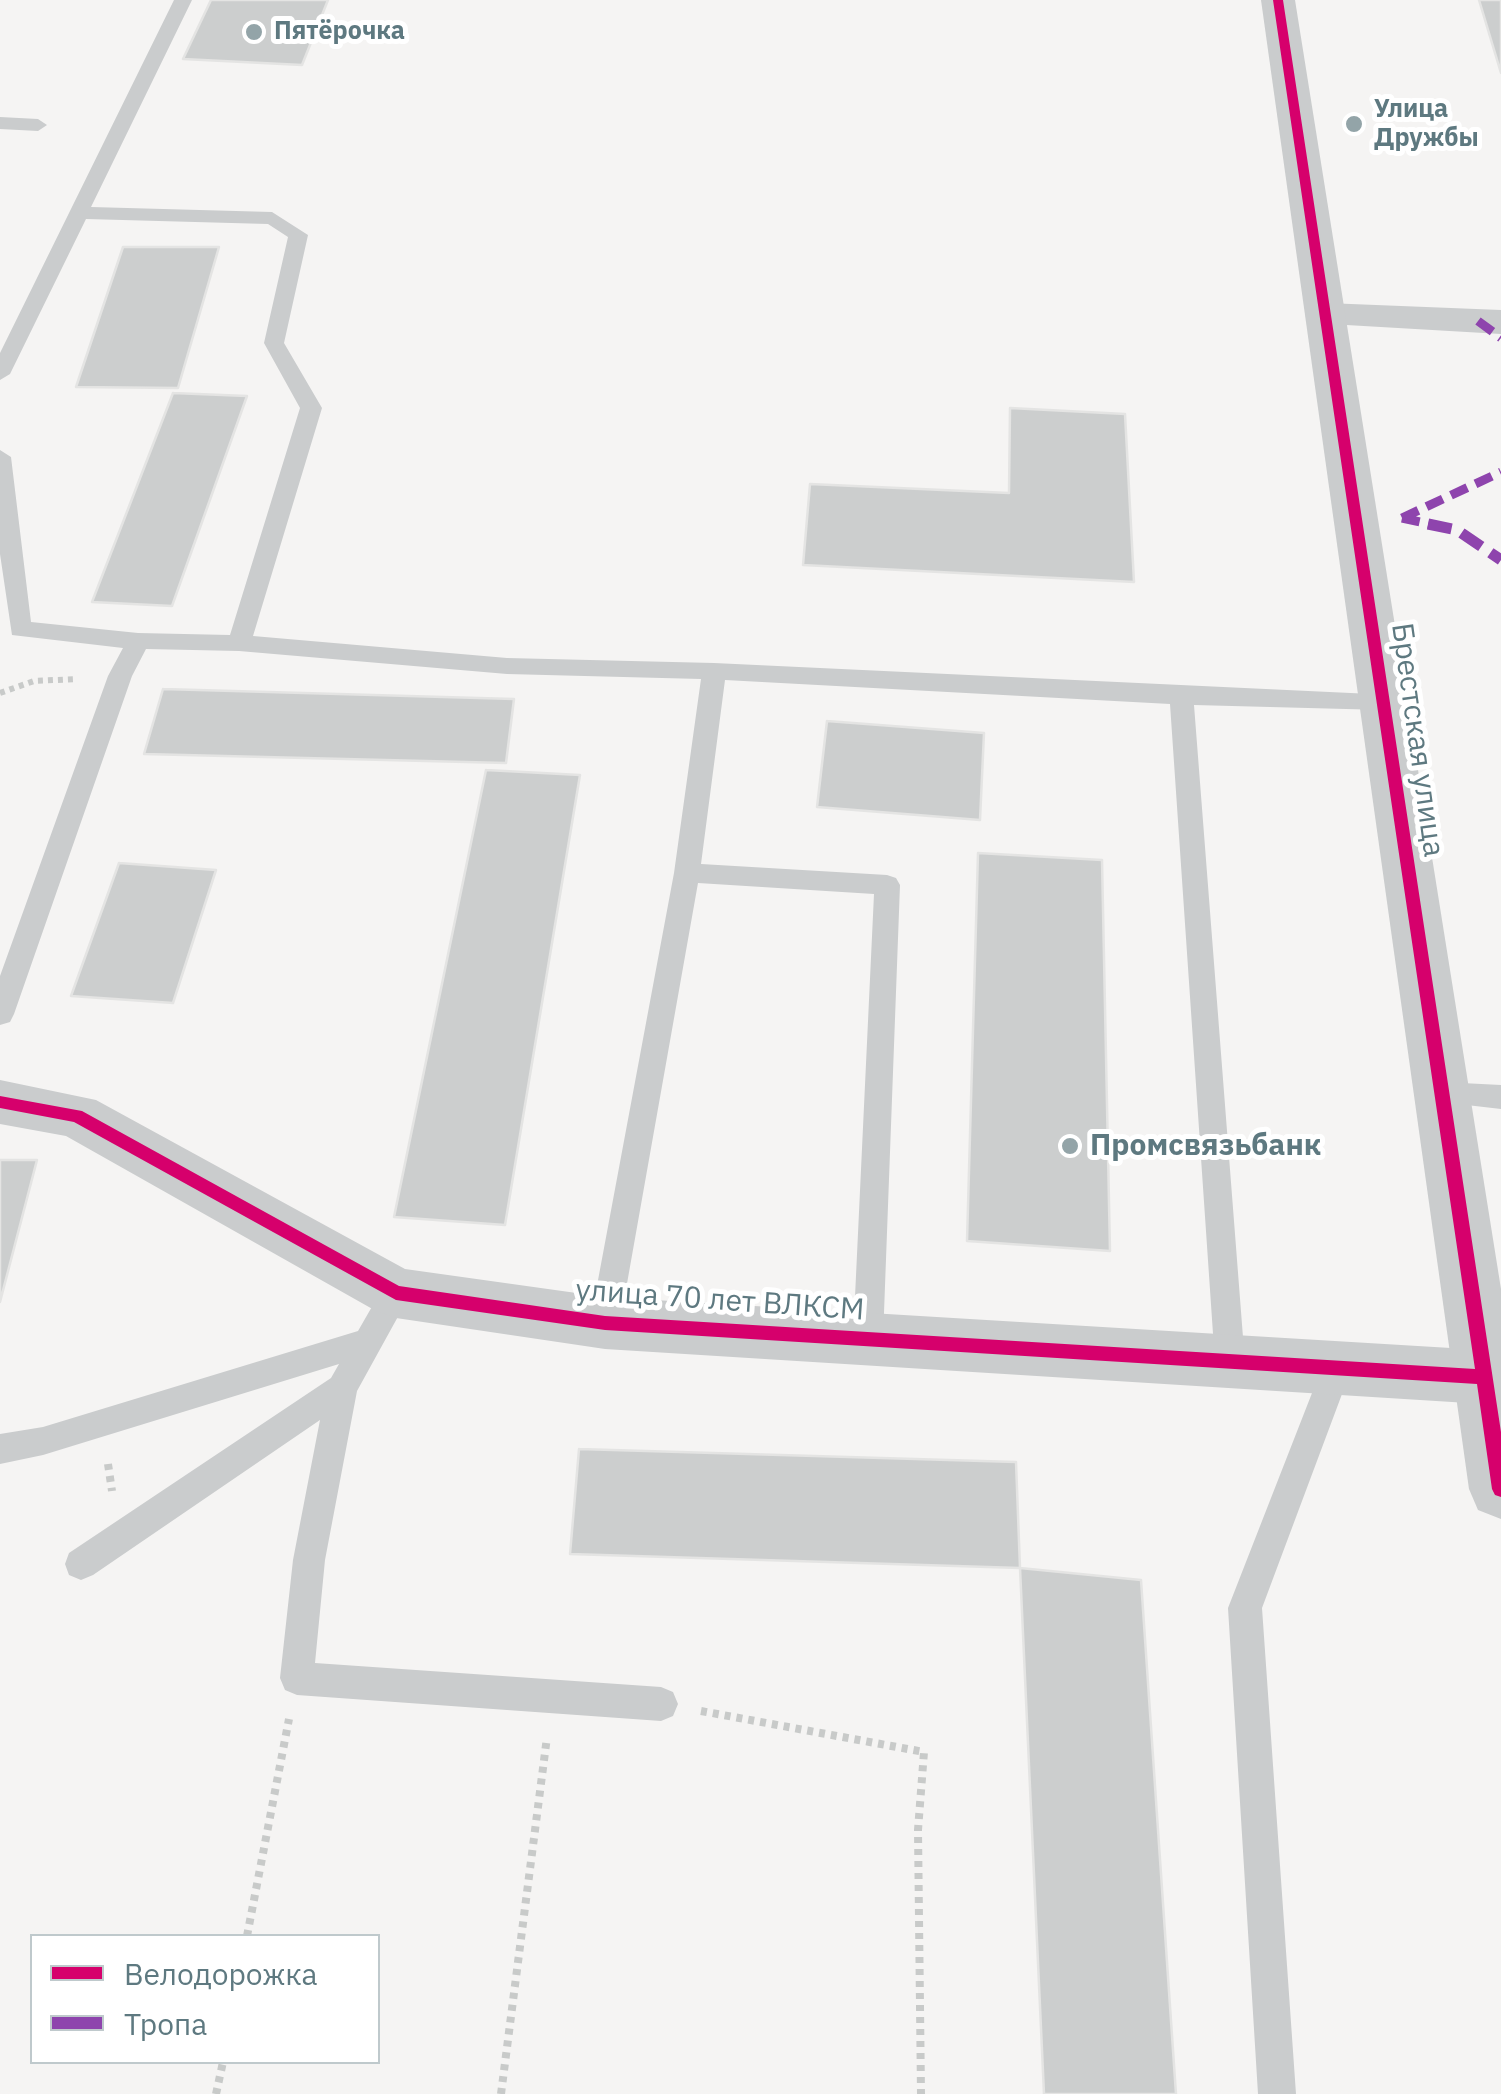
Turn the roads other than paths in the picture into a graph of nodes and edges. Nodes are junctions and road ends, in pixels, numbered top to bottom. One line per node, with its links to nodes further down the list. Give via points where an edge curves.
1 (183, 0): 5 (lane)
2 (1278, 0): 6 (street, Брестская улица)
3 (0, 123): 4 (lane)
4 (38, 124)
5 (82, 213): 8 (lane); 11 (lane, via 272,218 298,235 274,344 311,408)
6 (1326, 315): 7 (street); 14 (street, Брестская улица)
7 (1501, 322)
8 (0, 374)
9 (0, 457): 10 (lane, via 20,629)
10 (138, 641): 11 (lane); 16 (lane)
11 (240, 643): 12 (lane, via 507,666)
12 (714, 671): 13 (lane); 15 (lane)
13 (1181, 696): 14 (lane); 24 (lane)
14 (1384, 702): 17 (street, Брестская улица)
15 (686, 873): 21 (lane); 22 (lane, via 887,885)
16 (0, 1014)
17 (1442, 1092): 18 (lane); 26 (street, Брестская улица)
18 (1501, 1097)
19 (0, 1102): 20 (street, улица 70 лет ВЛКСМ, via 77,1116)
20 (396, 1293): 21 (street, улица 70 лет ВЛКСМ); 23 (lane)
21 (605, 1323): 22 (street, улица 70 лет ВЛКСМ)
22 (868, 1340): 24 (street, улица 70 лет ВЛКСМ)
23 (368, 1342): 27 (lane); 28 (lane, via 43,1442)
24 (1230, 1363): 25 (street, улица 70 лет ВЛКСМ)
25 (1336, 1370): 26 (street, улица 70 лет ВЛКСМ); 32 (lane, via 1245,1608)
26 (1484, 1377): 29 (street, Брестская улица)
27 (342, 1388): 30 (lane); 31 (lane, via 309,1560 297,1678)
28 (0, 1449)
29 (1501, 1489)
30 (81, 1564)
31 (662, 1704)
32 (1277, 2094)

